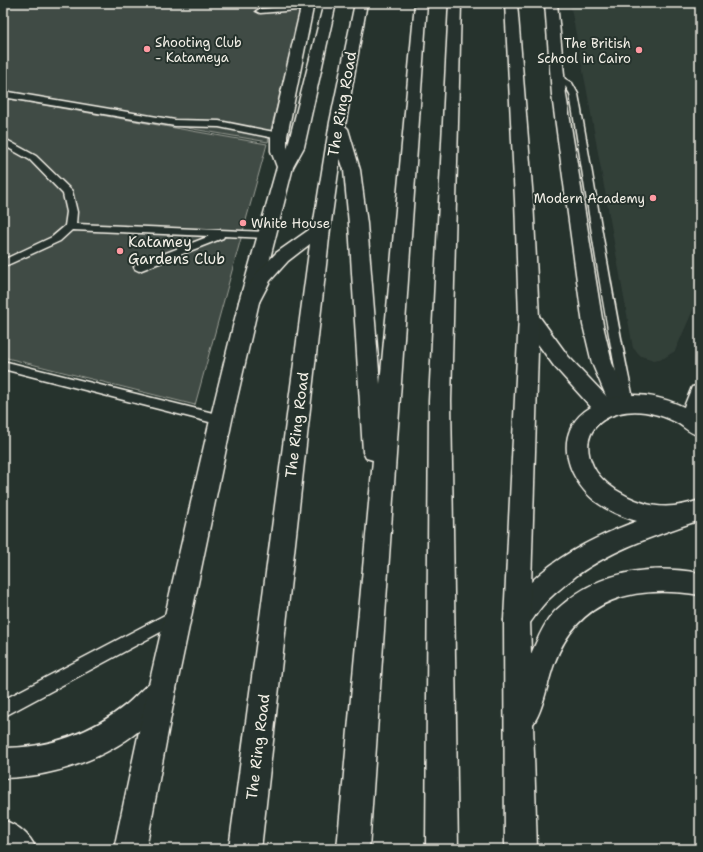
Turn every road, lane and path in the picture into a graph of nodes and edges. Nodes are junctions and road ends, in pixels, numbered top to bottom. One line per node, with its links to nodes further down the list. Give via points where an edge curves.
1 (361, 3): 11 (main road, The Ring Road)
2 (421, 3): 33 (main road)
3 (455, 3): 46 (main road, via 440,401)
4 (511, 3): 26 (main road)
5 (551, 3): 9 (main road)
6 (307, 5): 7 (main road); 8 (lane); 12 (main road)
7 (330, 6): 16 (main road, via 296,147)
8 (260, 12)
9 (557, 77): 14 (main road); 15 (lane, via 569,85 574,94)
10 (3, 94): 12 (lane, via 175,123 219,124)
11 (338, 122): 20 (main road, The Ring Road); 33 (main road, via 352,170 358,224)
12 (279, 136): 16 (main road, via 279,152)
13 (3, 141): 19 (lane, via 33,158 68,193 72,212)
14 (566, 144): 15 (lane); 17 (main road)
15 (583, 145): 18 (lane)
16 (285, 167): 22 (main road)
17 (573, 194): 18 (lane); 29 (main road, via 597,344)
18 (592, 195): 29 (lane, via 612,327)
19 (70, 227): 21 (lane); 23 (lane, via 56,239)
20 (322, 229): 25 (main road, via 282,257 264,278); 44 (main road, The Ring Road)
21 (224, 234): 22 (lane); 24 (lane)
22 (267, 235): 25 (main road)
23 (3, 264)
24 (139, 267)
25 (249, 302): 30 (main road)
26 (530, 317): 29 (main road, via 561,361); 36 (main road)
27 (3, 366): 30 (lane)
28 (700, 393): 31 (main road)
29 (618, 405): 31 (main road, via 651,404 673,410); 32 (main road, via 590,418 580,432 577,449 582,468 594,486 613,501 636,512 662,517)
30 (221, 420): 35 (main road)
31 (695, 424)
32 (693, 513): 36 (main road, via 620,538 590,554 537,594)
33 (379, 522): 45 (main road)
34 (700, 584): 39 (main road, via 677,579 642,580 610,588 582,603 559,626 545,654)
35 (178, 615): 37 (main road); 38 (lane)
36 (518, 620): 39 (main road)
37 (162, 689): 40 (main road, via 133,717 99,740 61,756 20,764); 43 (main road)
38 (3, 709)
39 (519, 728): 47 (main road)
40 (3, 763)
41 (3, 835): 42 (main road)
42 (20, 849)
43 (130, 849)
44 (245, 849)
45 (353, 849)
46 (442, 849)
47 (521, 849)

